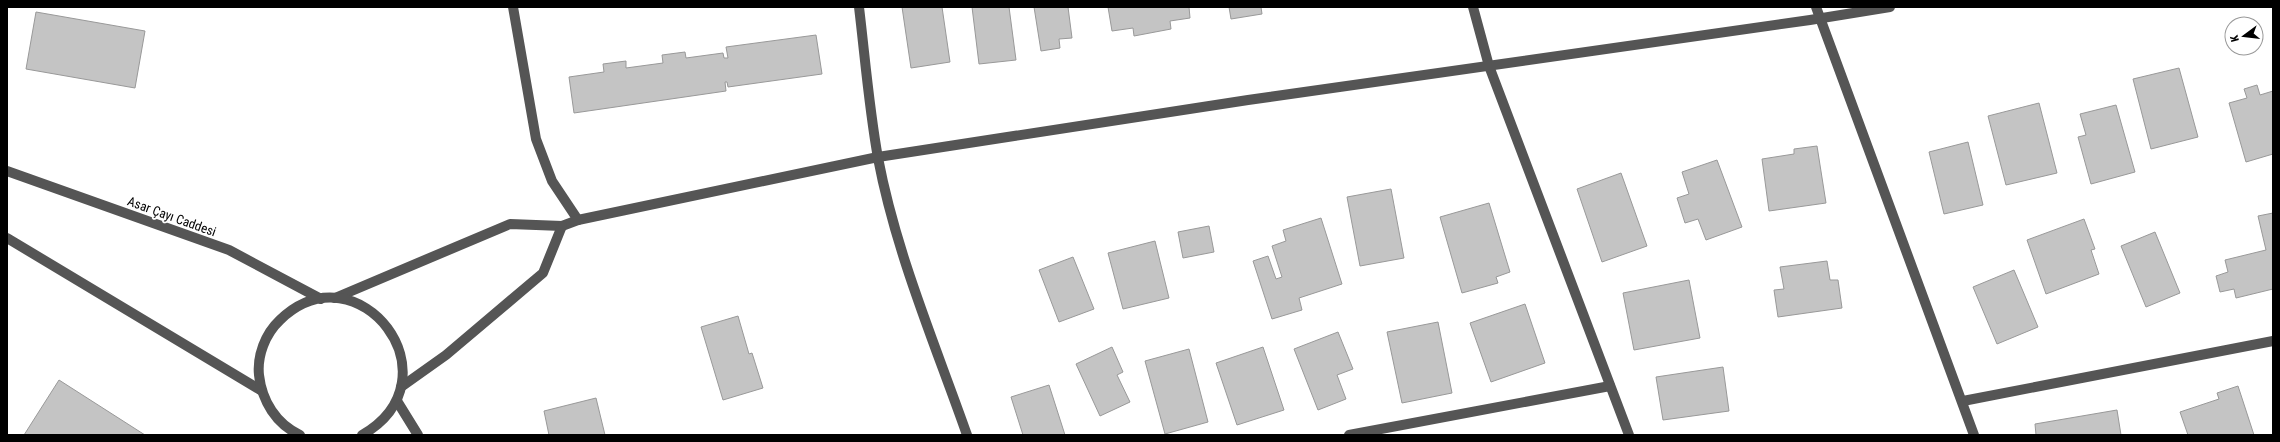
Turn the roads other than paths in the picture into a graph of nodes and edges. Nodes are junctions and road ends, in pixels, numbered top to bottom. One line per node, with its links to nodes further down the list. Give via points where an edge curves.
1 (513, 7): 10 (street, via 536,139 552,181)
2 (859, 7): 8 (street)
3 (1472, 7): 7 (street)
4 (1816, 7): 6 (street)
5 (1890, 7): 6 (street)
6 (1819, 19): 7 (street); 20 (street)
7 (1489, 66): 8 (street); 16 (street)
8 (878, 157): 10 (street); 24 (street, via 901,250)
9 (7, 171): 14 (street, Asar Çayı Caddesi, via 229,250)
10 (578, 220): 11 (street)
11 (562, 226): 13 (street, via 510,224); 17 (street, via 543,273 446,355)
12 (7, 238): 18 (street)
13 (335, 298): 14 (street); 17 (street, via 369,309 383,320 401,351)
14 (321, 299): 18 (street, via 304,303 288,312 266,339 260,356 259,374)
15 (2273, 341): 20 (street)
16 (1610, 386): 25 (street); 26 (street)
17 (402, 387): 19 (street)
18 (262, 391): 21 (street, via 279,421)
19 (397, 401): 22 (street, via 387,416); 23 (street)
20 (1962, 401): 27 (street)
21 (294, 434)
22 (362, 435)
23 (418, 435)
24 (967, 435)
25 (1349, 435)
26 (1629, 435)
27 (1974, 435)

